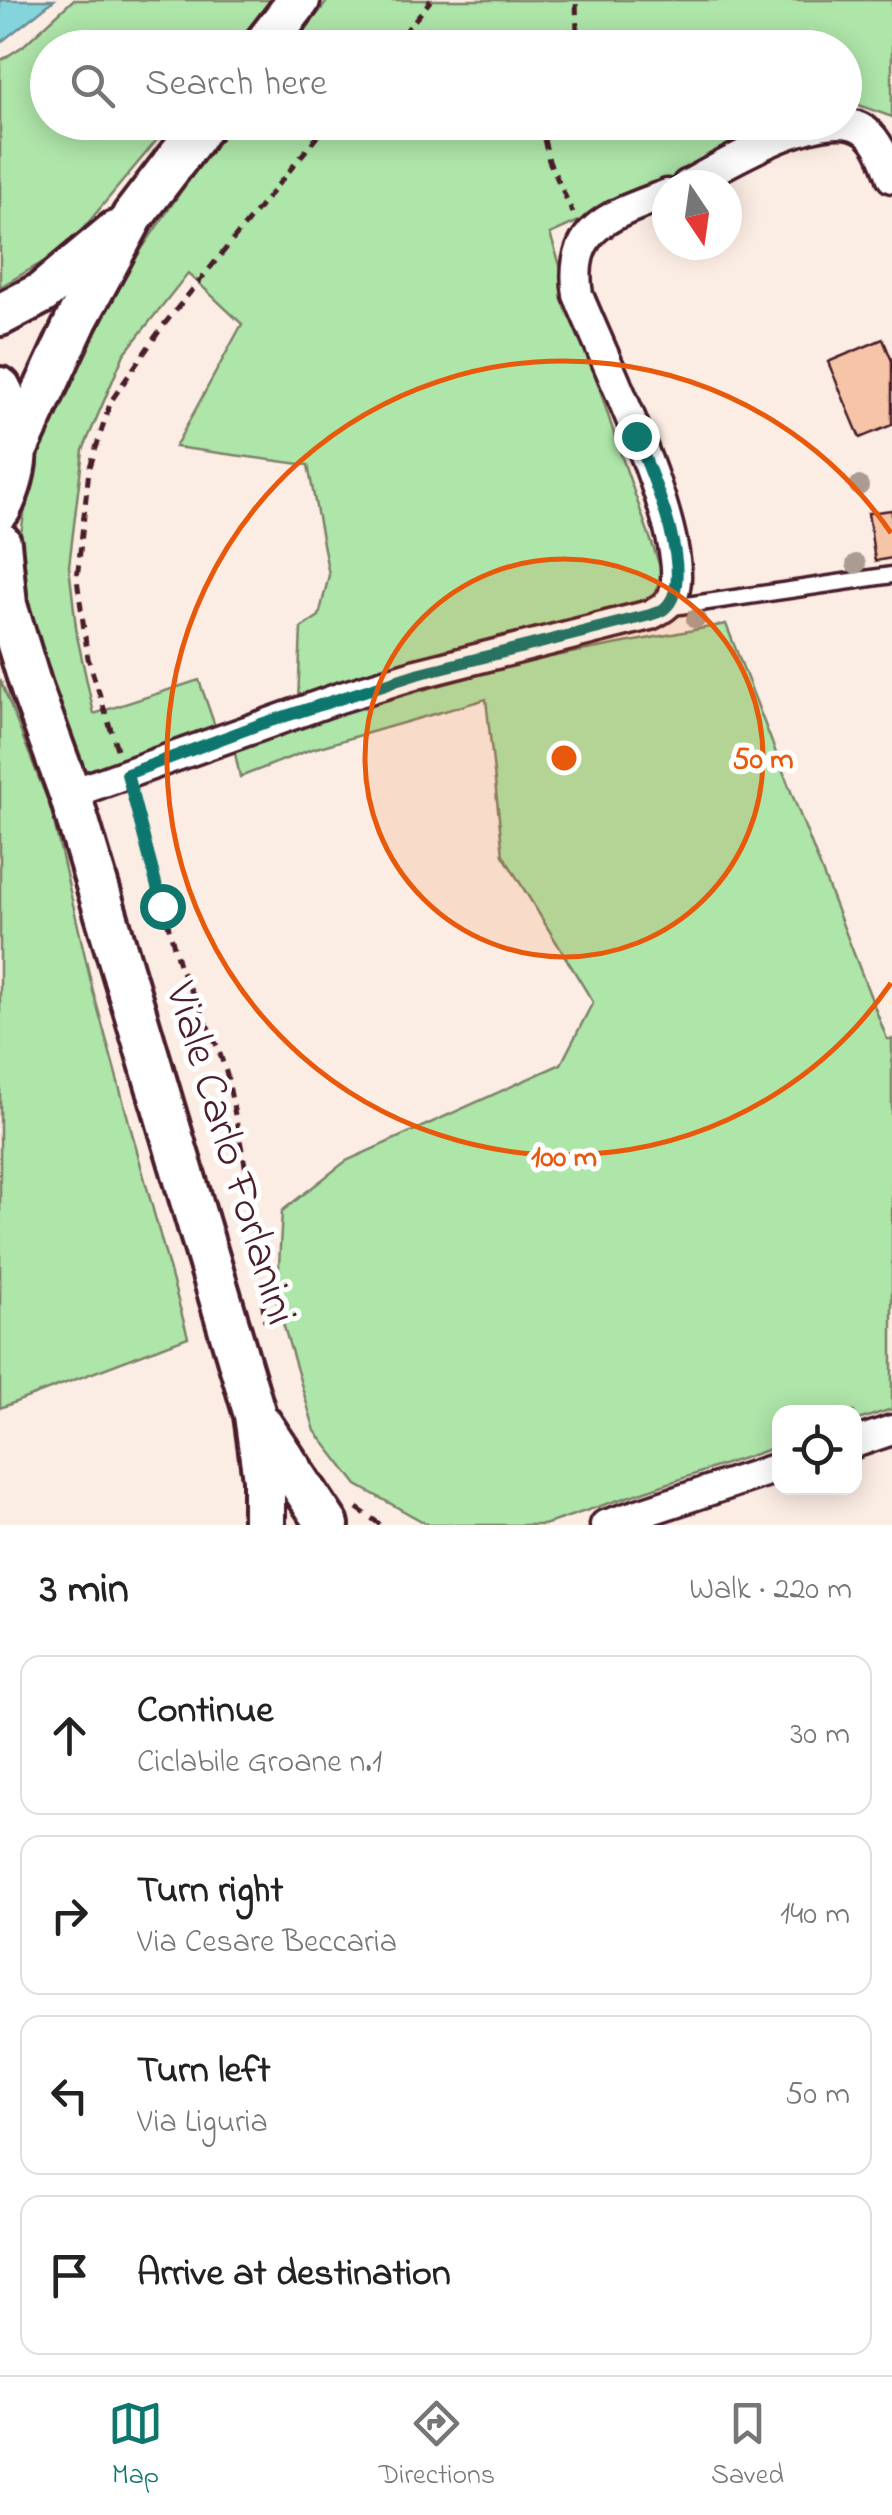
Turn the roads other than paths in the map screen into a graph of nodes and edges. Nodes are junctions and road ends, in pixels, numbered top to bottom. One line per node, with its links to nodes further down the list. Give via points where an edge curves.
1 (299, 0): 2 (street)
2 (276, 30)
3 (862, 130): 7 (street, via 873,138)
4 (190, 140): 9 (street)
5 (779, 140): 6 (street)
6 (718, 170)
7 (892, 178)
8 (652, 201): 16 (street, via 597,226 574,270 578,295 663,506 674,550 675,592)
9 (133, 216): 10 (street, via 42,293); 12 (street)
10 (0, 315)
11 (0, 388): 12 (street)
12 (16, 451): 13 (street)
13 (0, 509)
14 (0, 543): 18 (street, Viale Carlo Forlanini, via 6,605)
15 (892, 574): 16 (lane)
16 (666, 608): 19 (street, via 338,698)
17 (0, 646): 18 (street, Viale Carlo Forlanini)
18 (32, 694): 19 (street, Viale Carlo Forlanini)
19 (70, 794): 20 (street, Viale Carlo Forlanini)
20 (255, 1415): 24 (street, Viale Carlo Forlanini); 25 (street, Viale Carlo Forlanini)
21 (892, 1430): 22 (street)
22 (862, 1439)
23 (772, 1470): 26 (street)
24 (338, 1512)
25 (264, 1525)
26 (604, 1525)

